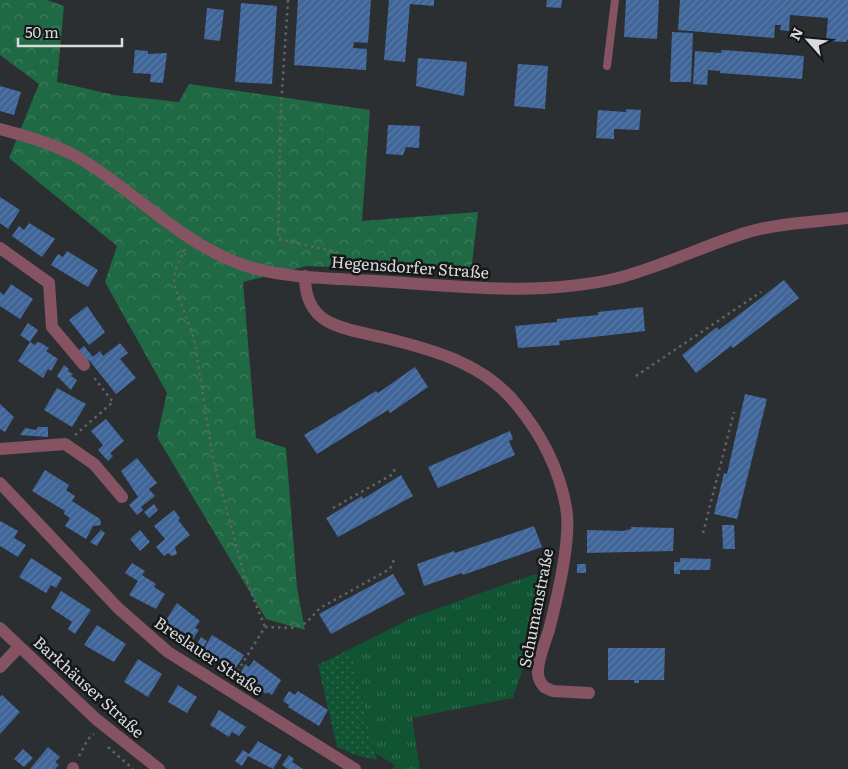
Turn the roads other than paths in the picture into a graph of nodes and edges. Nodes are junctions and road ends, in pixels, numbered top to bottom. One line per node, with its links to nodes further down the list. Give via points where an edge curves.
1 (616, 0): 2 (lane)
2 (607, 66)
3 (0, 129): 6 (street, Hegensdorfer Straße, via 55,146 84,162 215,253 247,266)
4 (848, 218): 6 (street, Hegensdorfer Straße, via 747,232 620,277 584,284 499,288)
5 (0, 248): 7 (street, via 49,283 52,327)
6 (305, 276): 14 (street, Schumanstraße, via 305,292 313,308 327,321 451,357 486,376 516,403 536,430 553,462 567,517 564,558 538,673 544,687 553,691)
7 (84, 365)
8 (0, 449): 10 (street, via 65,444 94,464)
9 (0, 484): 16 (street, Breslauer Straße, via 144,633 168,652)
10 (122, 497)
11 (0, 628): 12 (street, Barkhäuser Straße)
12 (20, 646): 13 (street); 15 (street, Barkhäuser Straße, via 96,719)
13 (0, 666)
14 (589, 692)
15 (159, 769)
16 (355, 769)

